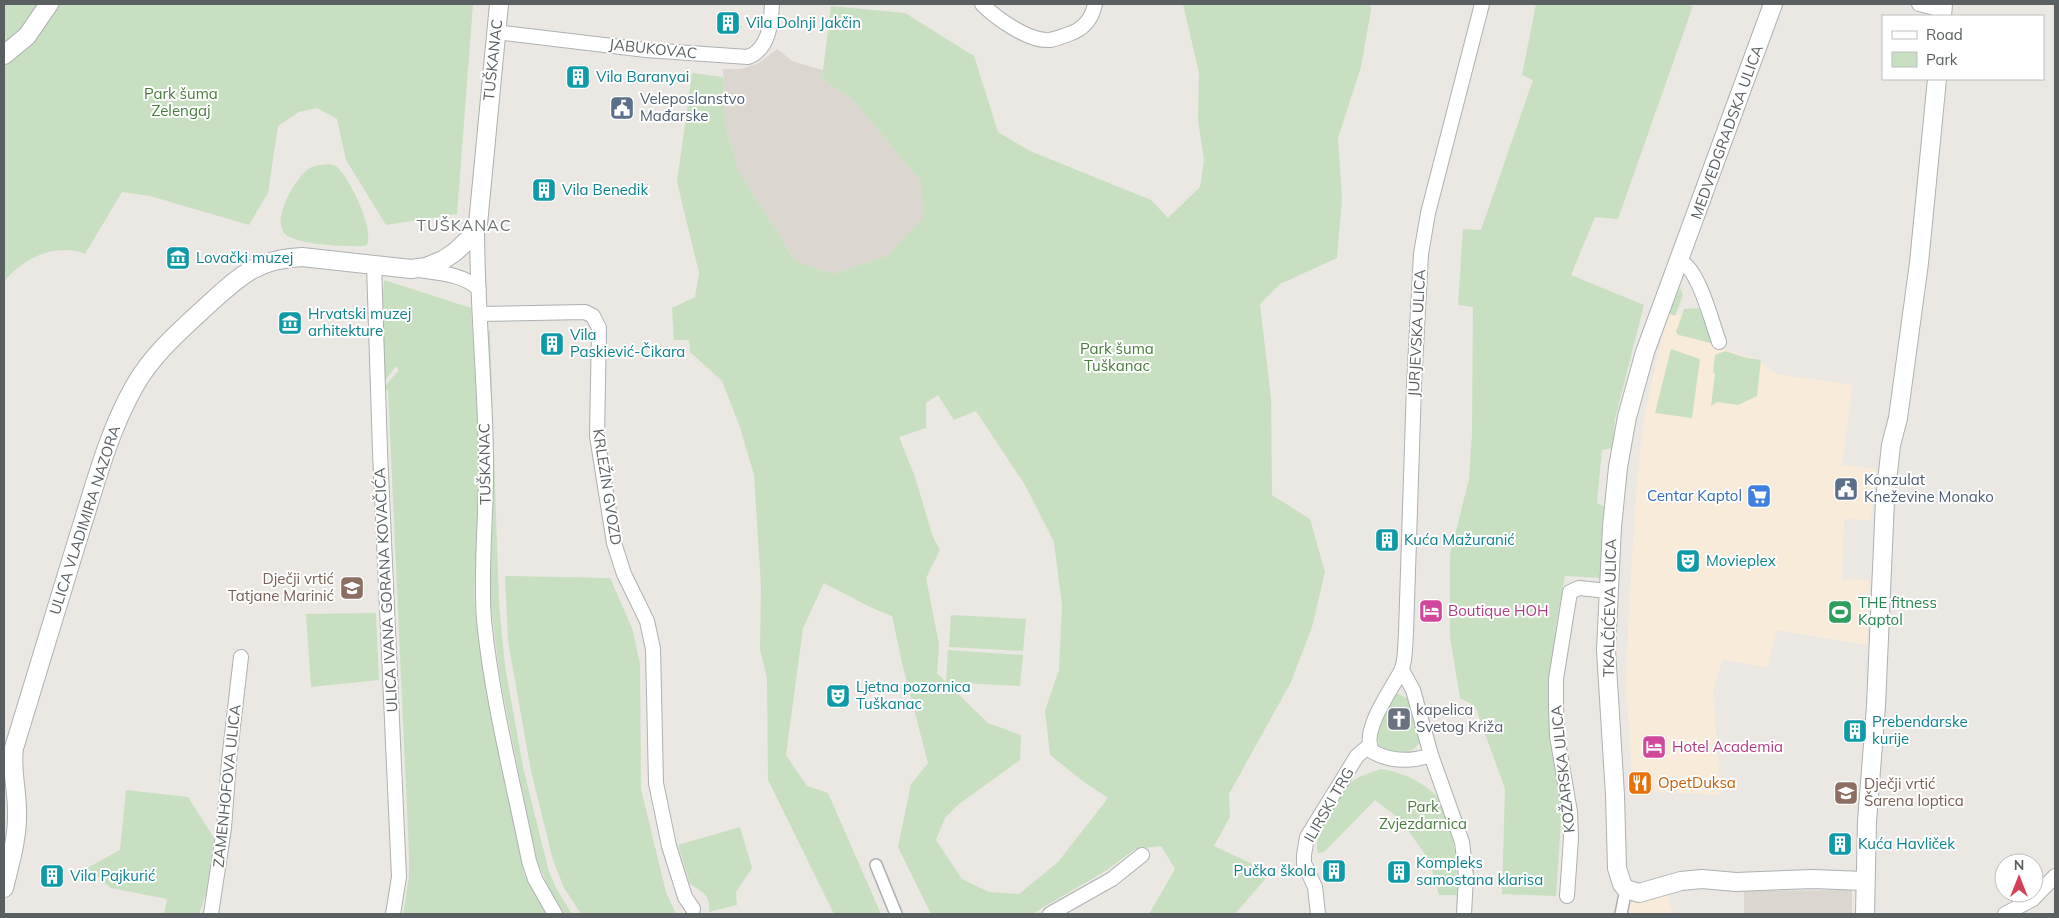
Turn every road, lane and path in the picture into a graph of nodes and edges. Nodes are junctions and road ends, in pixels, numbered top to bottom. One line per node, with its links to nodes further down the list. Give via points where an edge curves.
1 (49, 4): 11 (street, via 27,36)
2 (499, 4): 10 (street, TUŠKANAC)
3 (772, 4): 10 (street, JABUKOVAC, via 766,41 757,54 748,57 646,50)
4 (982, 4): 5 (street, via 1000,20 1048,40 1074,33 1093,15)
5 (1095, 4)
6 (1482, 4): 23 (street, JURJEVSKA ULICA, via 1428,212 1422,254)
7 (1773, 4): 14 (street, MEDVEDGRADSKA ULICA)
8 (1919, 4): 9 (street)
9 (1943, 10)
10 (495, 32): 13 (street, TUŠKANAC)
11 (4, 55)
12 (1937, 80): 29 (street, via 1919,263 1885,500)
13 (477, 228): 16 (street, ULICA VLADIMIRA NAZORA, via 468,241 443,260); 17 (street, TUŠKANAC)
14 (1680, 261): 19 (street, MEDVEDGRADSKA ULICA); 20 (street, via 1688,266 1697,283)
15 (374, 265): 16 (street, ULICA VLADIMIRA NAZORA); 30 (street, ULICA VLADIMIRA NAZORA, via 302,257 261,264 233,283 186,325 135,385 102,462 14,748 16,828); 35 (street, ULICA IVANA GORANA KOVAČIĆA, via 399,877)
16 (411, 269): 17 (street, ULICA VLADIMIRA NAZORA, via 461,278)
17 (479, 289): 18 (street, TUŠKANAC)
18 (480, 314): 33 (street, KRLEŽIN GVOZD, via 585,312 593,316 599,328 597,436 612,534 624,574 648,621 653,649 656,783 669,846 685,896); 36 (street, TUŠKANAC, via 486,473 482,586 487,642 529,861)
19 (1652, 334): 21 (street, TKALČIĆEVA ULICA, via 1636,381 1618,467)
20 (1719, 342)
21 (1608, 591): 31 (street, TKALČIĆEVA ULICA, via 1606,650 1616,860 1619,877); 32 (street, KOŽARSKA ULICA, via 1579,588 1570,592 1556,679 1557,736 1568,791 1571,829)
22 (241, 656): 34 (street, ZAMENHOFOVA ULICA, via 224,828)
23 (1402, 670): 24 (street, ILIRSKI TRG, via 1371,730); 25 (street, via 1413,690)
24 (1369, 746): 25 (street, via 1376,754 1395,759 1412,760); 39 (street, ILIRSKI TRG, via 1357,756 1307,837 1306,870 1314,887)
25 (1431, 755): 40 (street, via 1464,850)
26 (1142, 855): 38 (street, via 1112,879)
27 (876, 865): 37 (street)
28 (2055, 876): 43 (street, via 2033,899)
29 (1864, 882): 31 (street, via 1702,879 1681,881 1639,893); 42 (street)
30 (4, 888)
31 (1626, 888): 41 (street)
32 (1567, 896)
33 (693, 909)
34 (211, 914)
35 (393, 914)
36 (555, 914)
37 (896, 914)
38 (1050, 914)
39 (1318, 914)
40 (1464, 914)
41 (1621, 914)
42 (1865, 914)
43 (2007, 914)

